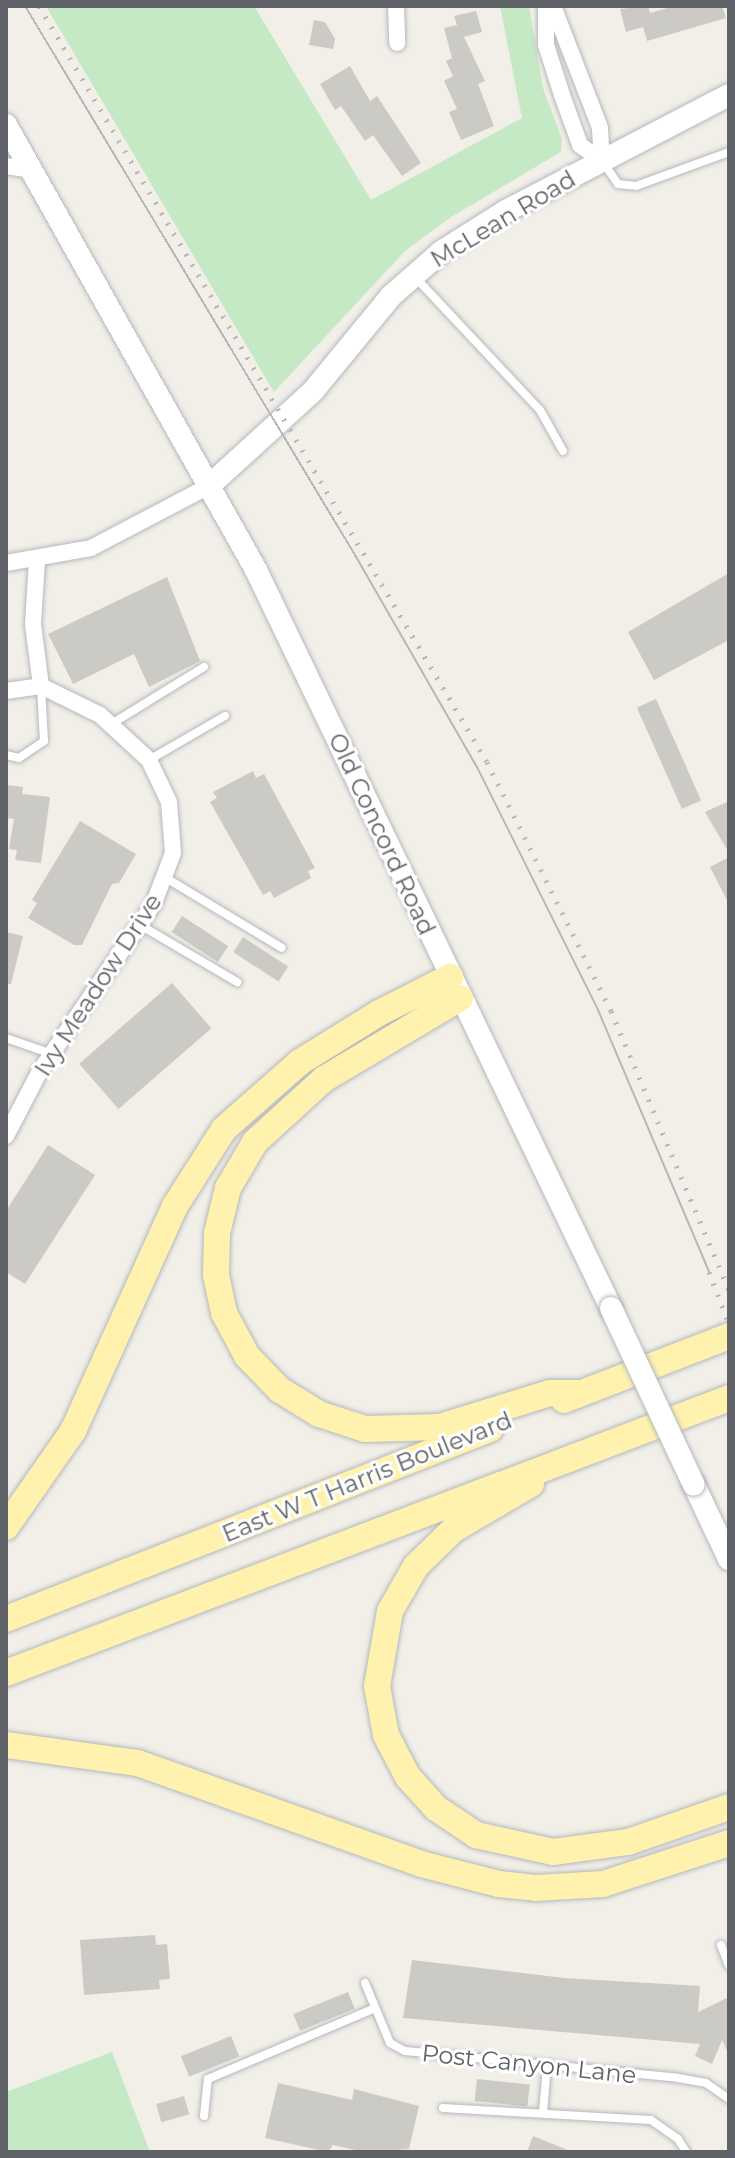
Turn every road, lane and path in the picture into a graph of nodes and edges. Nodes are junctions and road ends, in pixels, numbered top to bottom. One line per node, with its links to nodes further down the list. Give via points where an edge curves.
1 (396, 6): 4 (street)
2 (546, 6): 8 (street, via 546,45 580,145)
3 (553, 6): 8 (street, via 600,128)
4 (397, 43)
5 (729, 95): 8 (street, McLean Road)
6 (6, 125): 10 (street, Old Concord Road)
7 (729, 152): 8 (lane, via 636,186 618,184)
8 (602, 161): 11 (street, McLean Road, via 462,237)
9 (6, 166): 10 (street)
10 (31, 170): 13 (street, Old Concord Road)
11 (413, 275): 12 (lane, via 540,410); 13 (street, McLean Road, via 313,391)
12 (563, 451)
13 (209, 486): 14 (street, via 91,548); 27 (street, Old Concord Road, via 281,620)
14 (37, 560): 15 (street); 17 (street, via 33,624)
15 (6, 563)
16 (204, 667): 20 (lane)
17 (41, 686): 18 (street); 20 (street, Ivy Meadow Drive); 21 (lane, via 44,741 19,758)
18 (6, 691)
19 (225, 716): 22 (lane)
20 (113, 723): 22 (street, Ivy Meadow Drive)
21 (6, 755)
22 (149, 760): 23 (street, Ivy Meadow Drive, via 169,802 174,827)
23 (166, 878): 24 (street, Ivy Meadow Drive); 25 (lane)
24 (140, 925): 26 (lane); 29 (street, Ivy Meadow Drive)
25 (282, 948)
26 (237, 982)
27 (455, 988): 32 (main road, via 324,1079 255,1142 228,1188 217,1233 216,1275 224,1313 247,1356 280,1390 319,1414 365,1429 440,1427 550,1393); 35 (main road, via 379,1013 300,1062 261,1091 215,1141 175,1206 73,1431); 36 (street, Old Concord Road, bridge)
28 (6, 1038): 29 (lane)
29 (52, 1054): 30 (street, Ivy Meadow Drive)
30 (6, 1136)
31 (729, 1336): 32 (main road, East W T Harris Boulevard)
32 (579, 1393): 37 (main road, East W T Harris Boulevard)
33 (729, 1398): 34 (main road, East W T Harris Boulevard)
34 (574, 1458): 38 (main road, East W T Harris Boulevard); 40 (main road, via 454,1529 402,1588 390,1611 377,1664 379,1708 395,1755 423,1796 456,1822 476,1835 528,1849 591,1851)
35 (6, 1527)
36 (729, 1559)
37 (6, 1619)
38 (6, 1673)
39 (6, 1745): 41 (main road, via 138,1763 421,1864 499,1884 603,1884)
40 (729, 1807)
41 (729, 1843)
42 (721, 1945): 43 (lane)
43 (729, 1966)
44 (365, 1983): 45 (lane, Post Canyon Lane)
45 (375, 2008): 46 (lane, Post Canyon Lane, via 390,2043 405,2051); 50 (lane, via 208,2079)
46 (547, 2065): 47 (lane, Post Canyon Lane, via 706,2083); 49 (lane)
47 (729, 2099)
48 (443, 2108): 49 (lane)
49 (543, 2113): 51 (lane, via 651,2120 678,2139)
50 (204, 2116)
51 (686, 2152)

